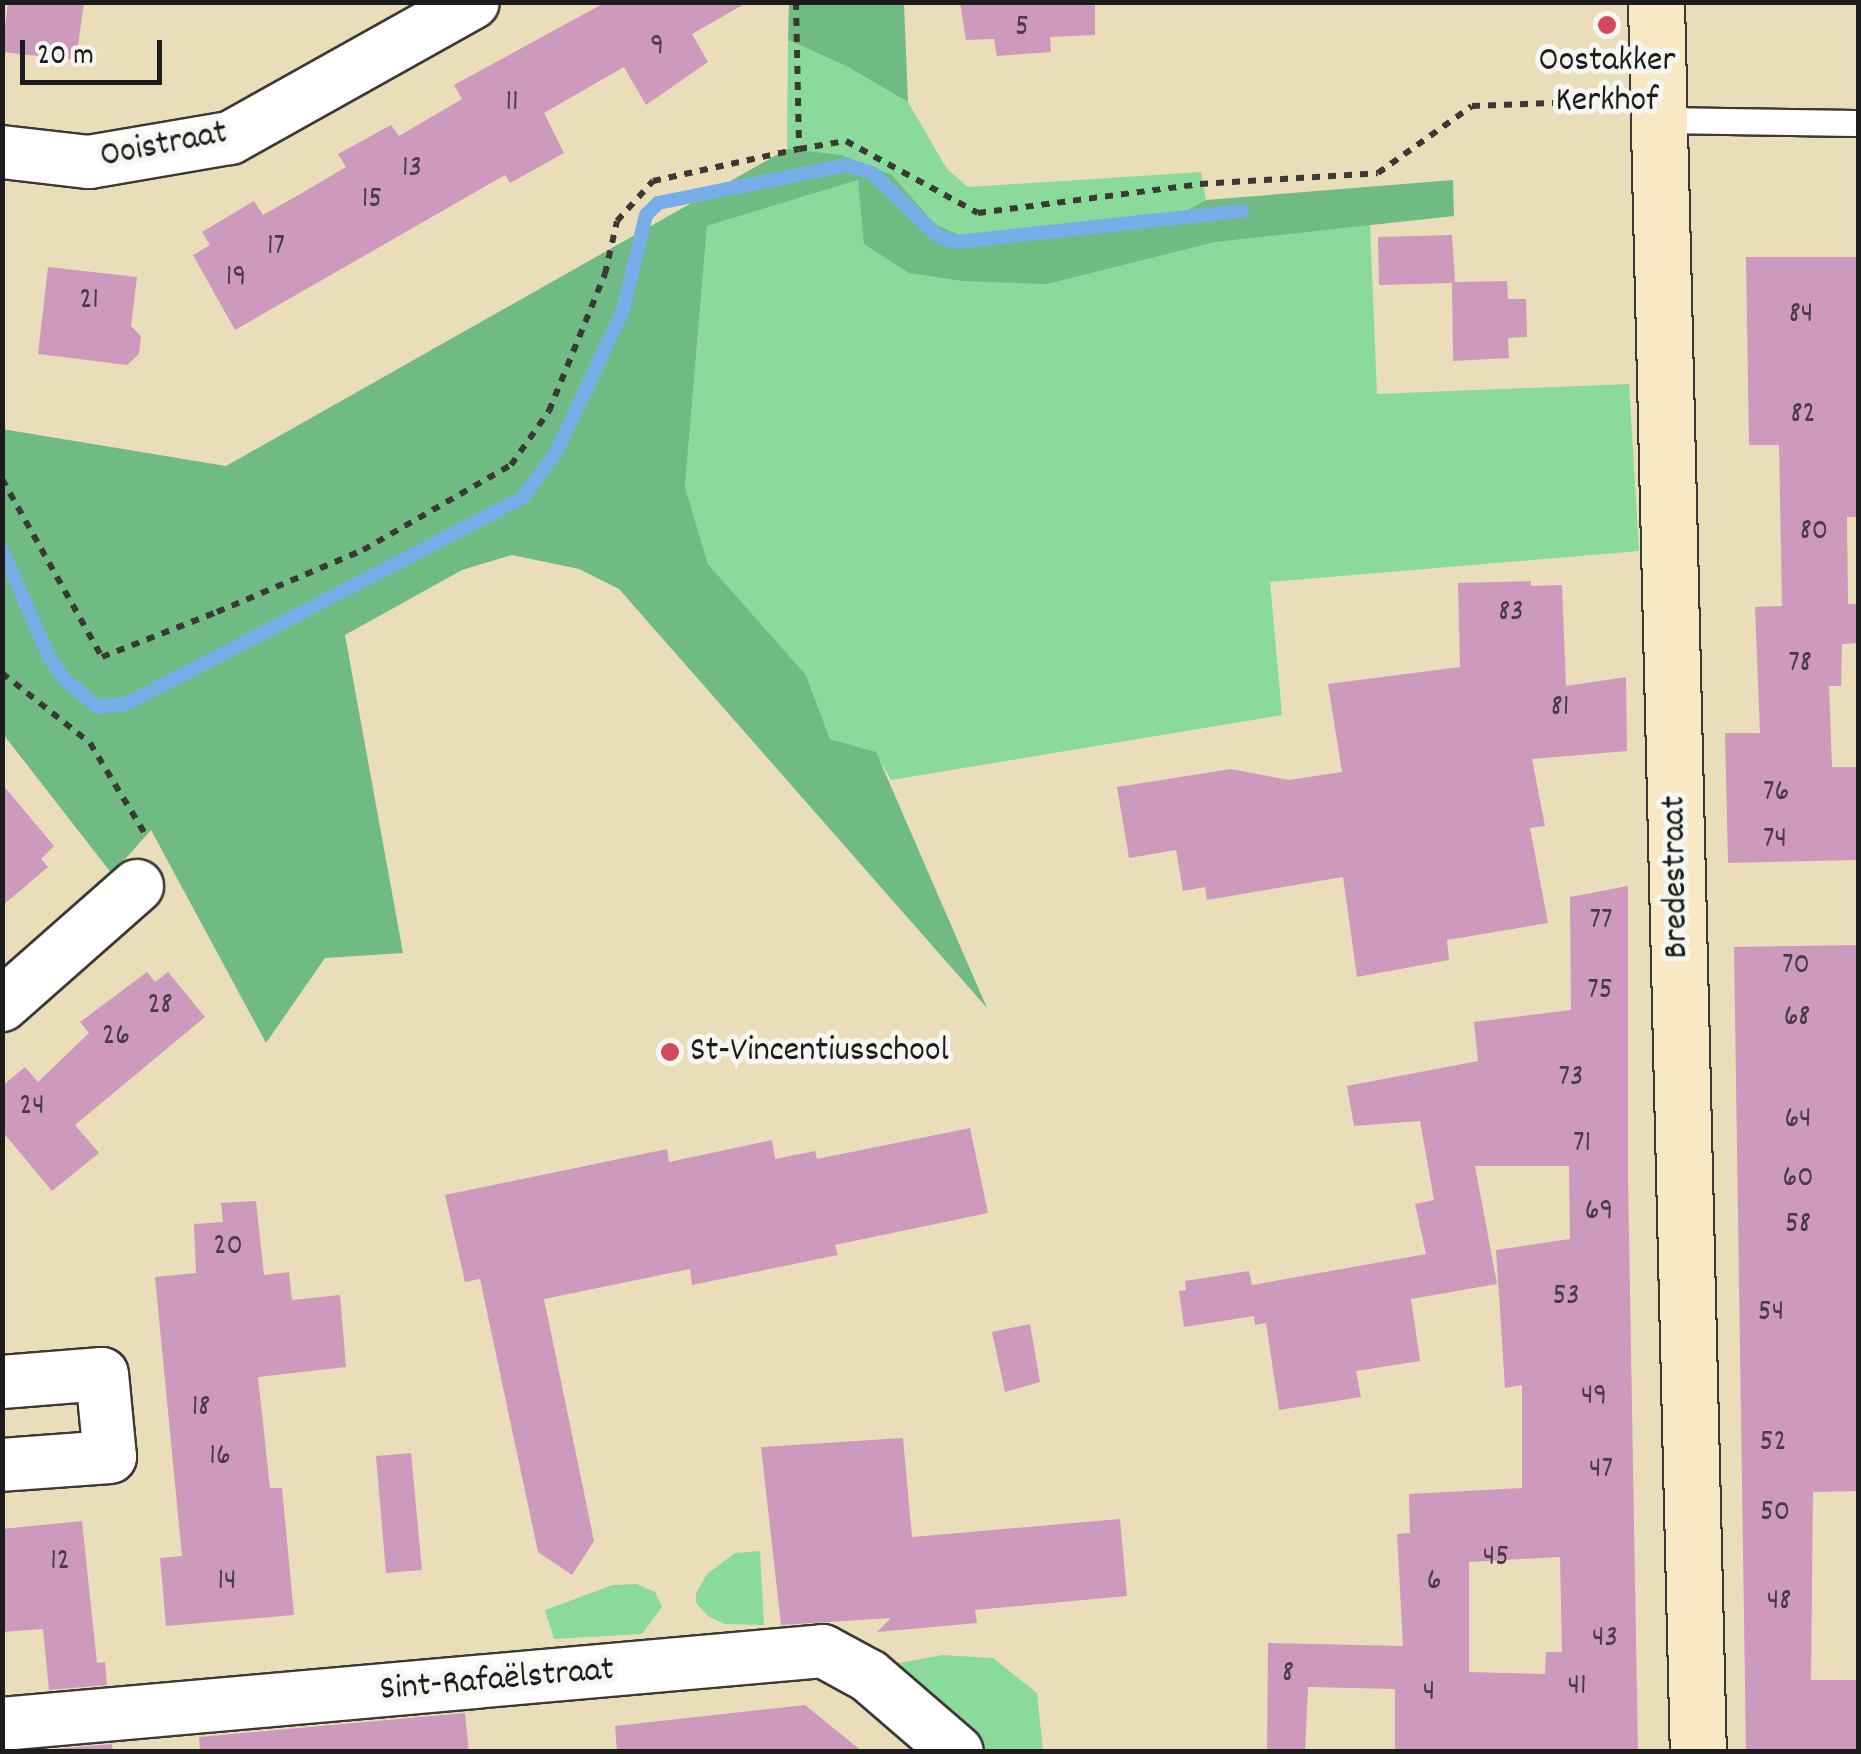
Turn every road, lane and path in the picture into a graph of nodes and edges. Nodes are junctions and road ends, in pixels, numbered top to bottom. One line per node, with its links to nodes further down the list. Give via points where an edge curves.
1 (473, 2): 7 (street, Ooistraat, via 230,138 89,162)
2 (796, 2): 6 (path)
3 (1656, 2): 4 (street, Bredestraat)
4 (1658, 104): 5 (lane); 6 (path, via 1472,106 1378,173 1200,184 978,213 846,141); 16 (street, Bredestraat)
5 (1858, 123)
6 (799, 150): 8 (path, via 653,182 617,221 605,274 550,412 511,465 363,550 236,604 102,657)
7 (2, 152)
8 (2, 478)
9 (2, 673): 10 (path, via 90,743 149,840)
10 (137, 886): 11 (street)
11 (2, 1004)
12 (2, 1382): 13 (street, via 102,1374 110,1456)
13 (2, 1465)
14 (2, 1724): 15 (street, Sint-Rafaëlstraat, via 823,1651 869,1676)
15 (957, 1752)
16 (1698, 1752)

